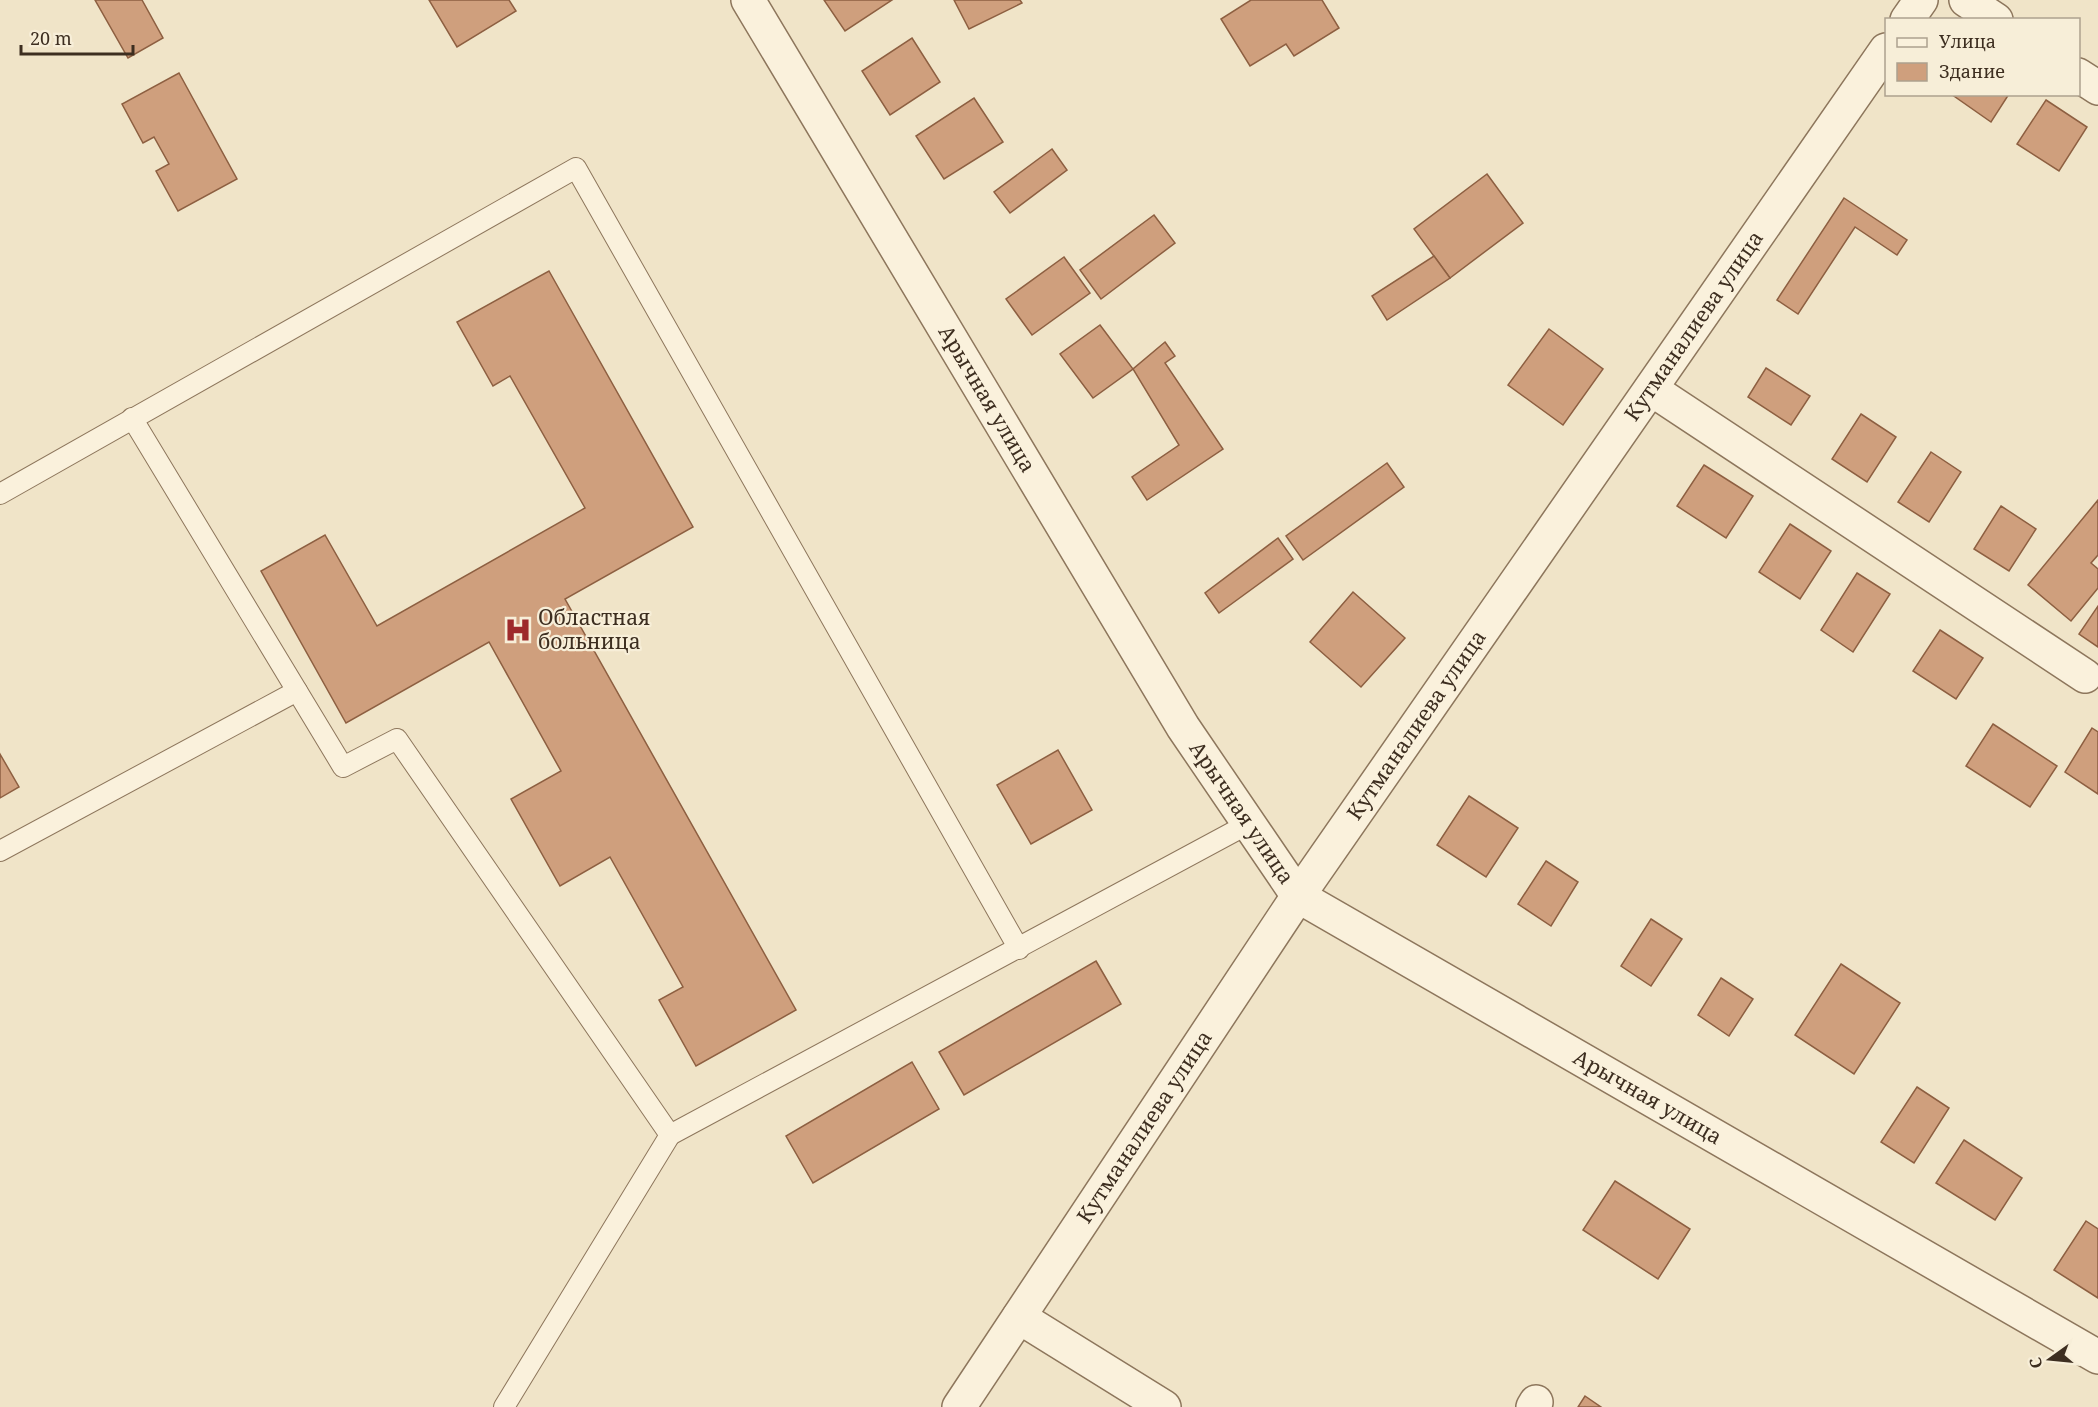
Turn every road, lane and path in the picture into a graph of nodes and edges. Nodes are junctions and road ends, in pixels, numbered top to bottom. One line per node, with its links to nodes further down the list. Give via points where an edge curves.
1 (748, 0): 14 (street, Арычная улица, via 1183,727)
2 (1921, 0): 4 (street)
3 (1966, 0): 5 (street)
4 (1908, 18)
5 (1993, 18)
6 (1885, 53): 9 (street, Кутманалиева улица)
7 (2080, 76): 8 (street)
8 (2098, 88)
9 (1651, 389): 12 (street); 16 (street, Кутманалиева улица)
10 (132, 418): 11 (lane); 13 (lane); 17 (lane, via 576,168)
11 (0, 494)
12 (2085, 676)
13 (297, 691): 15 (lane); 18 (lane, via 343,767 397,738)
14 (1248, 824): 16 (street, Арычная улица); 17 (lane)
15 (0, 851)
16 (1298, 896): 19 (street, Кутманалиева улица); 20 (street, Арычная улица)
17 (1019, 949): 18 (lane)
18 (670, 1135): 21 (lane)
19 (1019, 1317): 22 (street, Кутманалиева улица); 23 (street)
20 (2098, 1357)
21 (504, 1407)
22 (959, 1407)
23 (1164, 1407)

